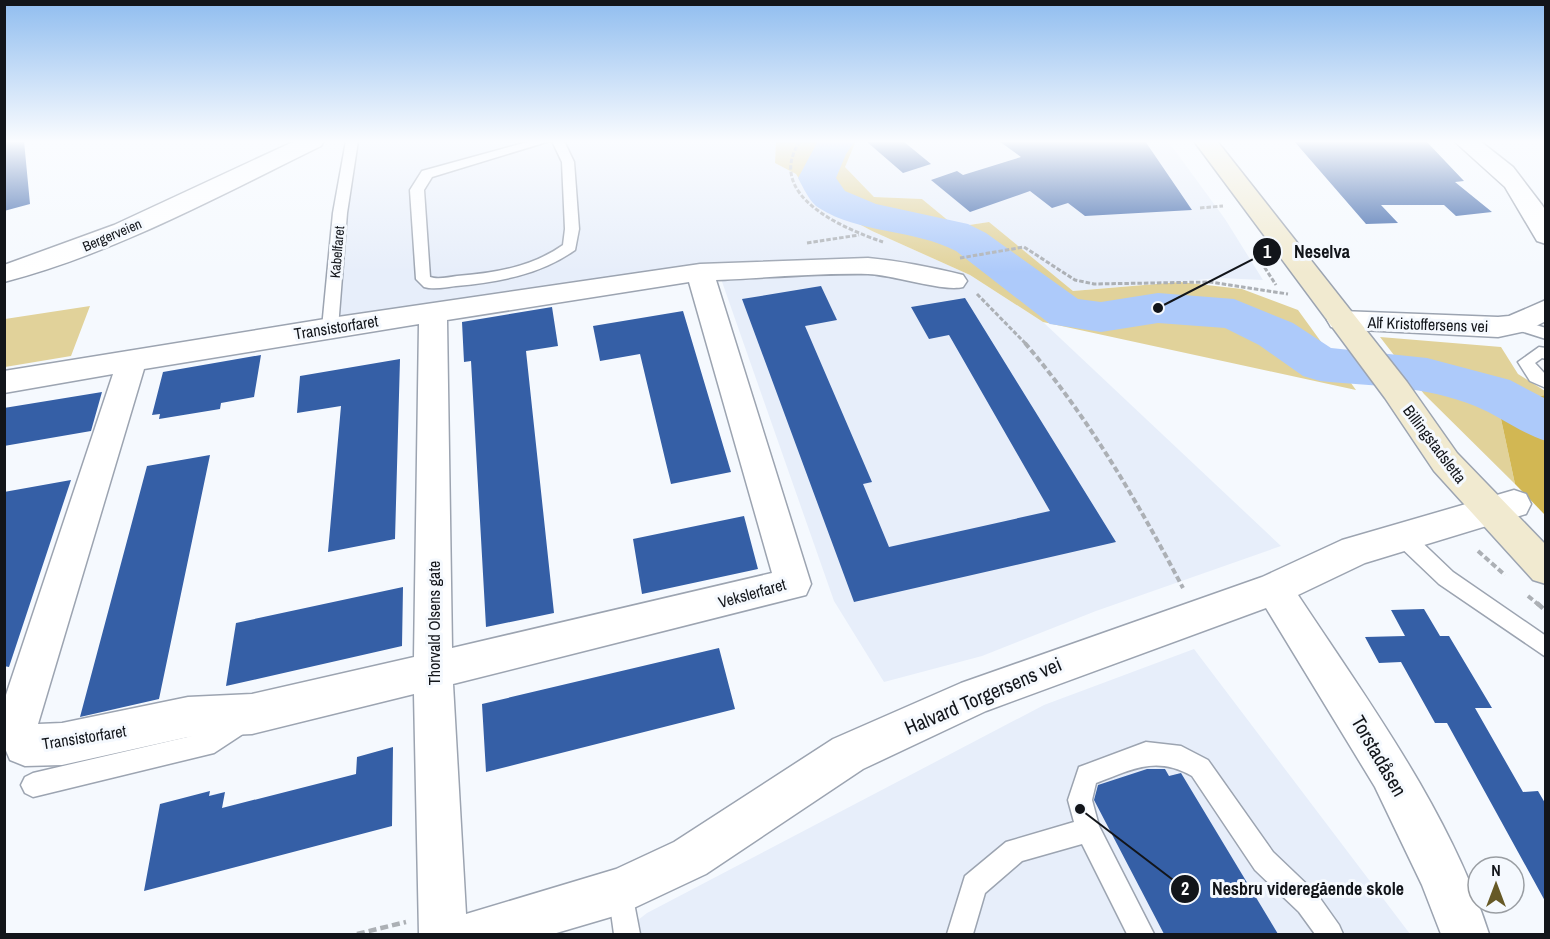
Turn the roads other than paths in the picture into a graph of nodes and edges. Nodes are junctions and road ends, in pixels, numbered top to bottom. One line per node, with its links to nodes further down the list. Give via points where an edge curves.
1 (221, 185): 10 (street, Bergerveien, via 129,229)
2 (345, 185): 15 (lane, Kabelfaret)
3 (419, 185): 4 (lane, via 423,279 429,284 530,268 558,258 570,247)
4 (569, 185)
5 (1238, 185): 13 (main road)
6 (1518, 185): 7 (street)
7 (1545, 236)
8 (952, 270): 9 (street, Transistorfaret, via 868,266)
9 (700, 272): 12 (street, Transistorfaret); 27 (street, Vekslerfaret, via 792,584)
10 (4, 274)
11 (1545, 309): 14 (street, Alf Kristoffersens vei)
12 (433, 312): 15 (street, Transistorfaret); 27 (street, Thorvald Olsens gate)
13 (1341, 320): 14 (street, Alf Kristoffersens vei, via 1474,327); 21 (main road, Billingstadsletta, via 1443,459)
14 (1516, 324): 16 (lane)
15 (330, 328): 18 (street, Transistorfaret)
16 (1545, 334)
17 (1545, 354): 20 (lane, via 1539,352 1526,362 1536,377)
18 (132, 360): 19 (street, Transistorfaret); 28 (street, Transistorfaret, via 17,725 24,746 62,744 188,717)
19 (4, 381)
20 (1545, 382)
21 (1502, 507): 22 (main road, Billingstadsletta); 23 (street, Halvard Torgersens vei); 24 (main road, Billingstadsletta)
22 (1545, 536)
23 (1403, 537): 25 (street, Halvard Torgersens vei, via 1355,551); 26 (lane, via 1446,578)
24 (1545, 569)
25 (1274, 589): 31 (street, Halvard Torgersens vei, via 975,696 848,754 690,858); 38 (street, Torstadåsen, via 1390,772 1441,874)
26 (1545, 648)
27 (434, 672): 28 (street, Transistorfaret); 32 (street, Thorvald Olsens gate)
28 (252, 714): 29 (lane, via 214,742)
29 (33, 785)
30 (1088, 830): 35 (lane, via 1015,851 974,885); 36 (lane); 37 (lane, via 1080,800 1087,775 1146,753 1181,757 1200,768 1264,861 1308,903)
31 (621, 891): 33 (street, Halvard Torgersens vei); 34 (lane)
32 (443, 934)
33 (475, 934)
34 (627, 934)
35 (960, 934)
36 (1141, 934)
37 (1330, 934)
38 (1465, 934)

